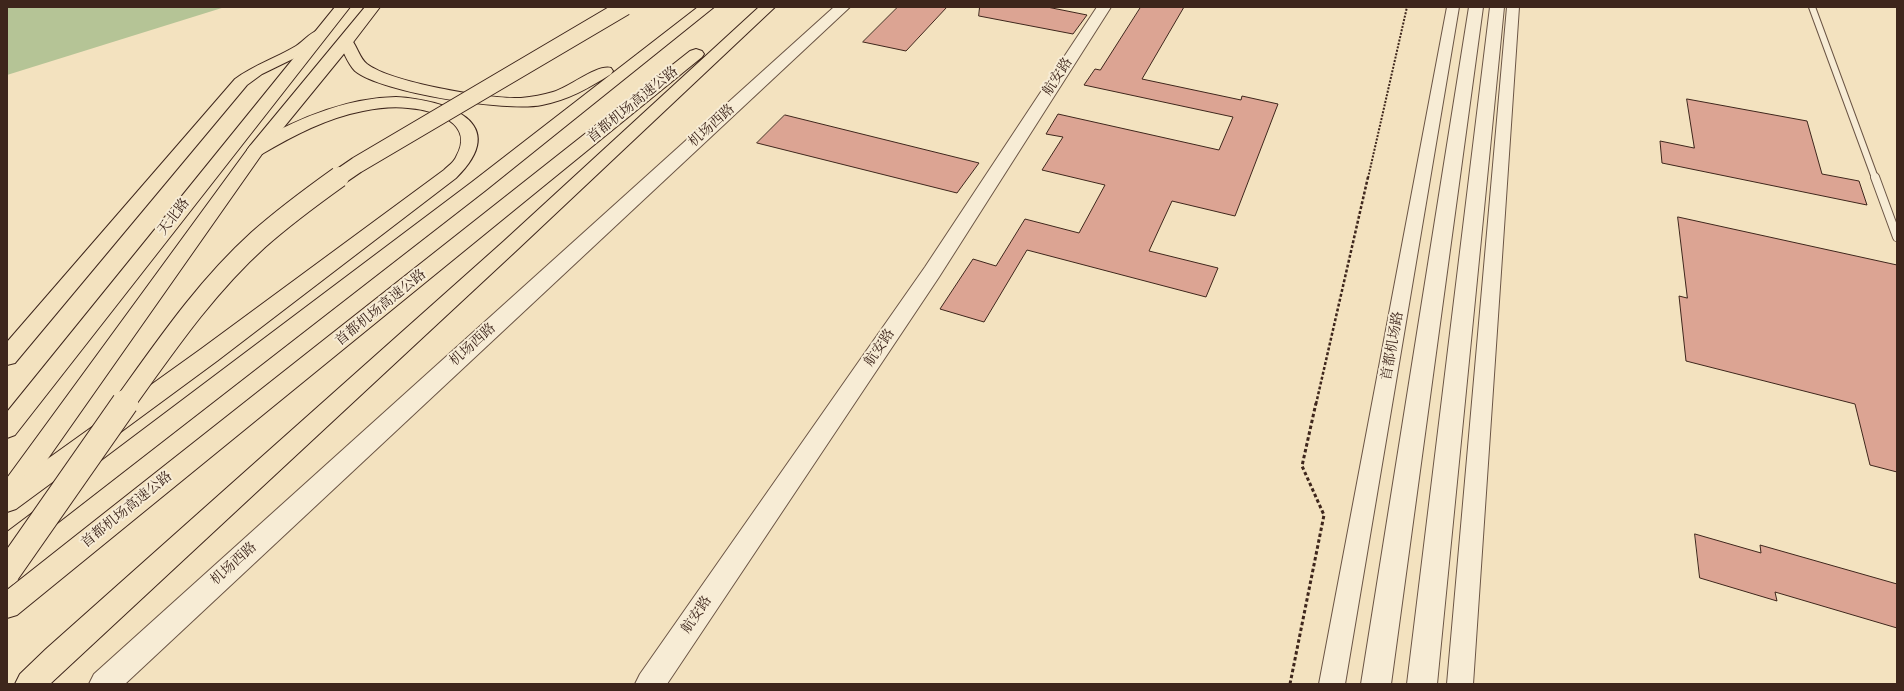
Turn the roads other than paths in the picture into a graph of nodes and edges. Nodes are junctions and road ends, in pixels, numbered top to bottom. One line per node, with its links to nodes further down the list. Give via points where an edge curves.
1 (343, 7): 15 (main road, 天北路)
2 (373, 7): 16 (main road, 天北路)
3 (625, 7): 24 (main road, bridge, via 358,165 296,208 257,241 213,286 175,332)
4 (707, 7): 14 (main road)
5 (752, 7): 25 (main road, 首都机场高速公路, via 654,89)
6 (768, 7): 26 (main road)
7 (842, 7): 27 (street, 机场西路)
8 (1104, 7): 28 (street, 航安路, via 932,272)
9 (1453, 7): 29 (street, 首都机场路)
10 (1476, 7): 30 (street)
11 (1497, 7): 31 (street)
12 (1513, 7): 32 (street)
13 (1812, 7): 18 (lane)
14 (679, 29): 16 (main road, via 623,58 574,91 549,99 513,103 485,101 379,75 358,65); 23 (main road, via 485,182)
15 (319, 35): 19 (main road, via 302,49 256,71 242,82); 20 (main road, 天北路)
16 (346, 42): 17 (main road, 天北路)
17 (256, 150): 21 (main road, 天北路); 22 (main road, via 301,126 335,112 358,106 396,102 423,105 458,118 470,132 464,160 435,186)
18 (1897, 237)
19 (7, 357)
20 (7, 429)
21 (7, 497)
22 (7, 502)
23 (7, 547)
24 (7, 572)
25 (7, 606)
26 (30, 684)
27 (104, 684)
28 (650, 684)
29 (1332, 684)
30 (1376, 684)
31 (1422, 684)
32 (1460, 684)

